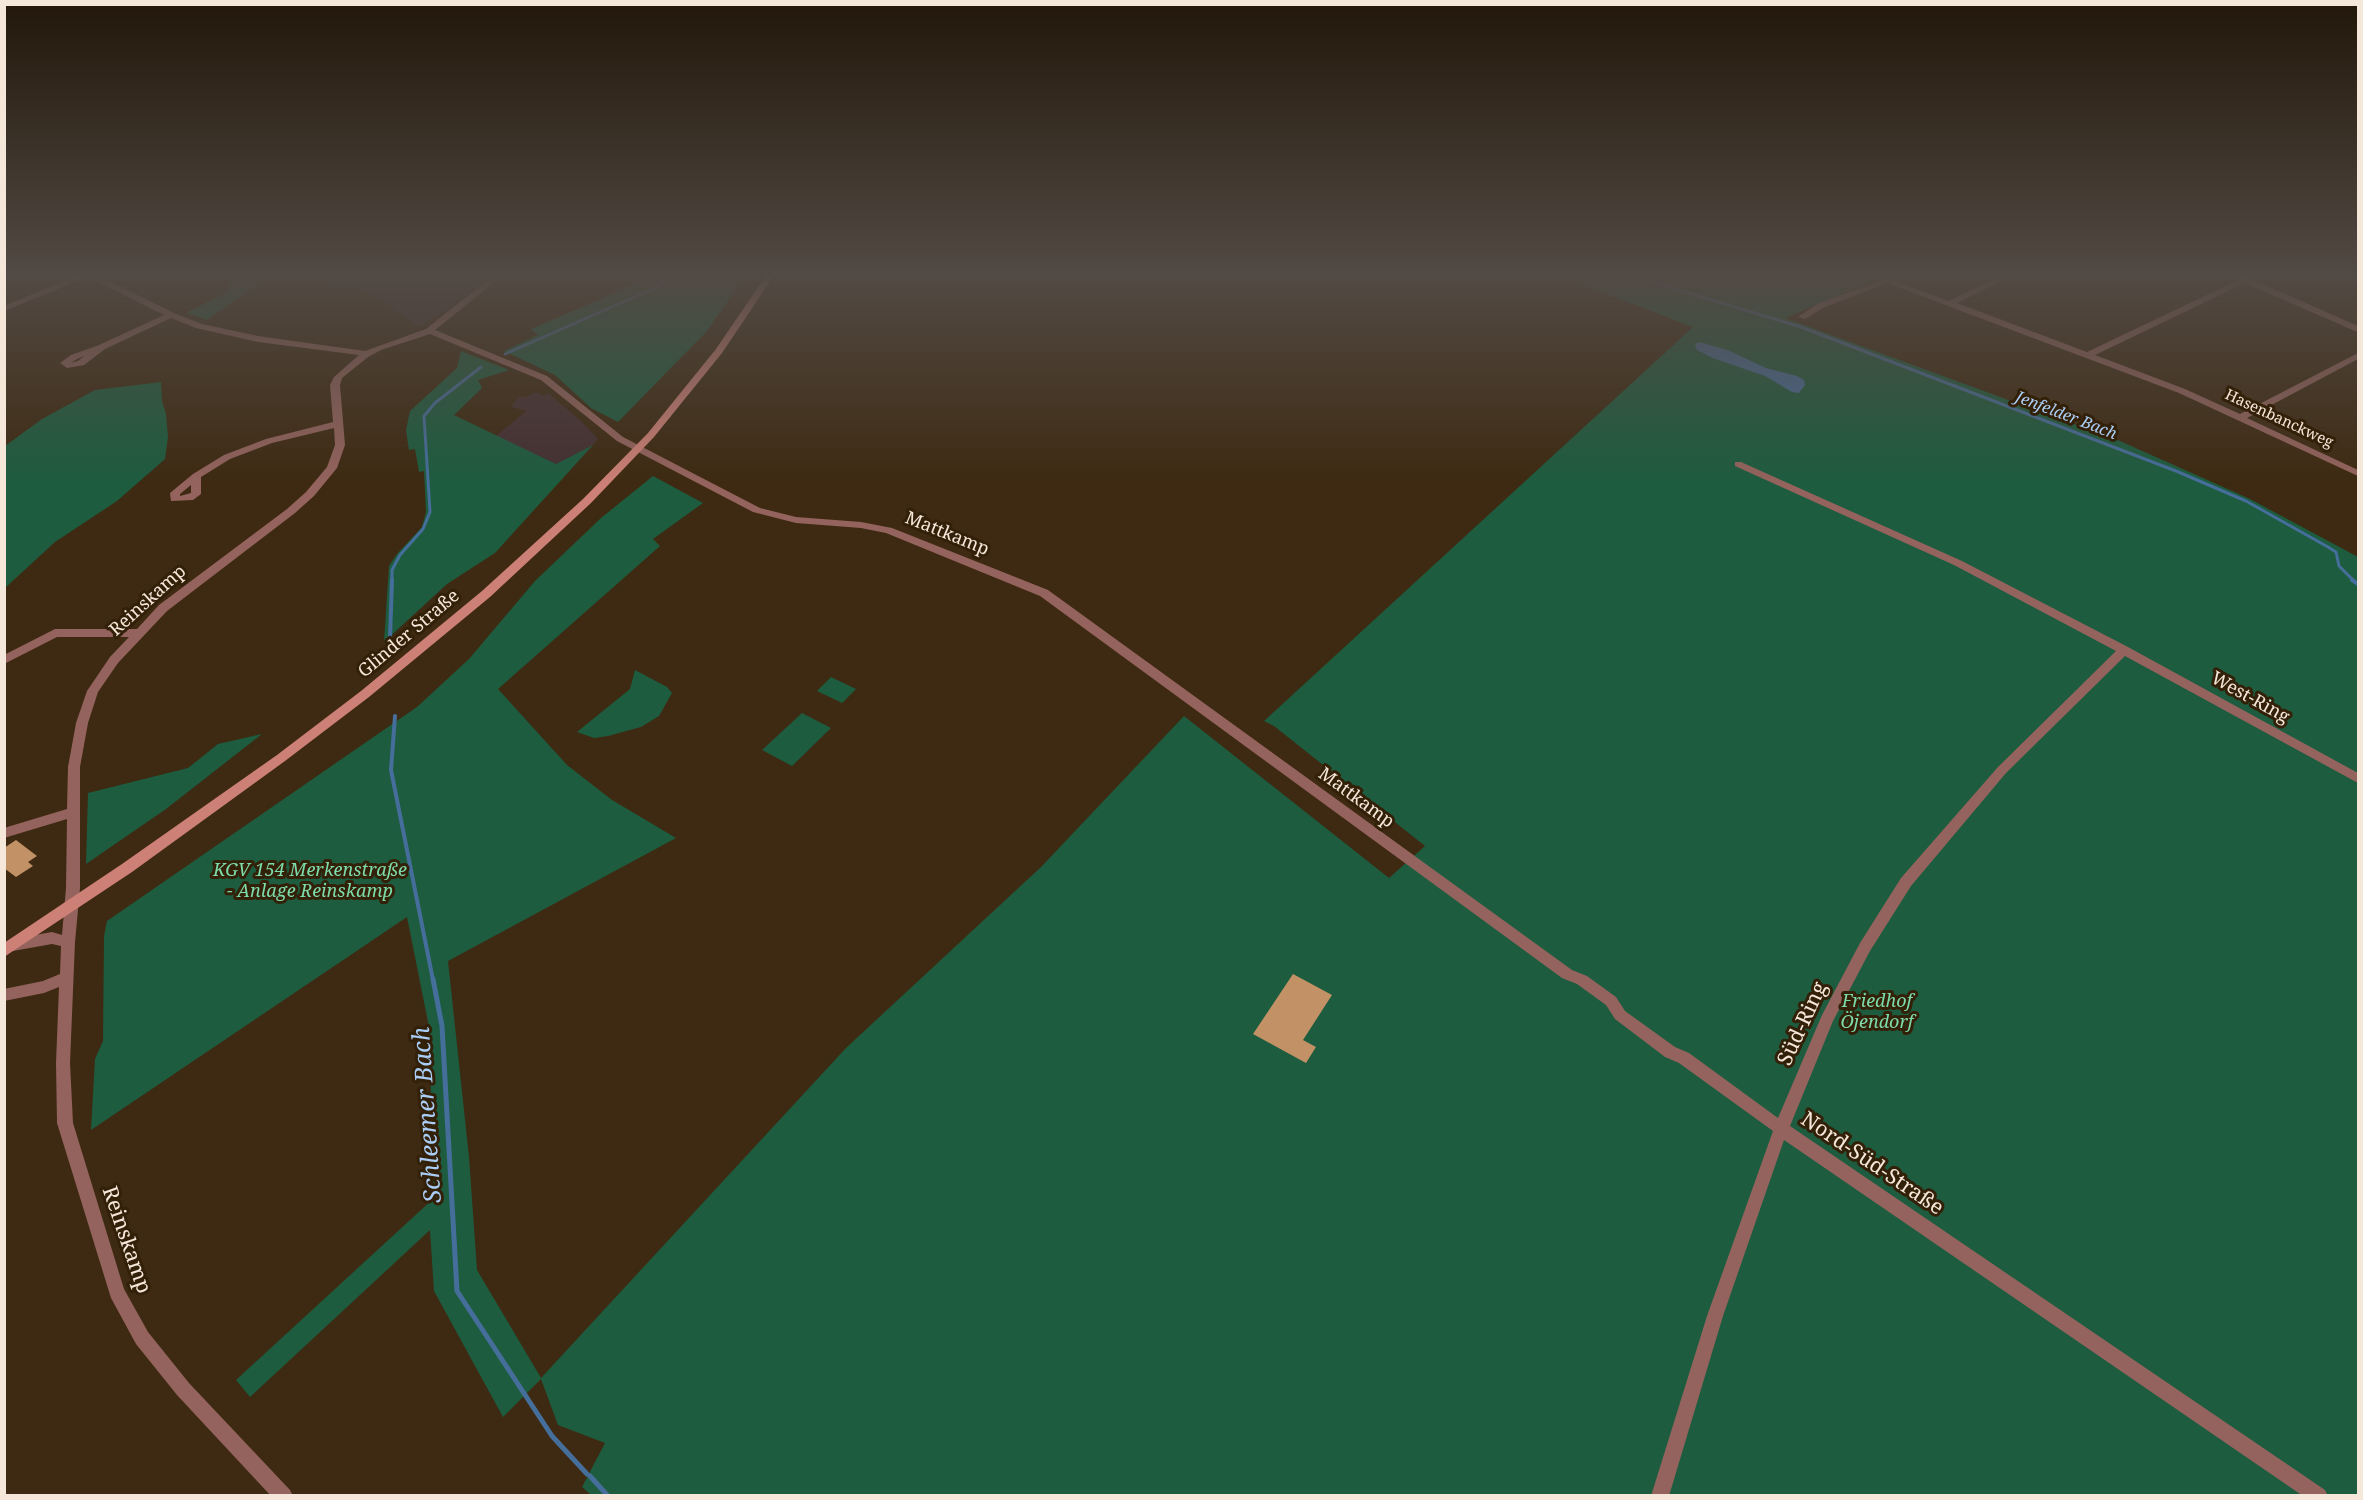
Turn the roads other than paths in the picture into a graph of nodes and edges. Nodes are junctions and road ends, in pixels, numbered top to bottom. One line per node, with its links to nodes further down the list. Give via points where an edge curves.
1 (108, 344): 8 (street)
2 (297, 344): 9 (street)
3 (405, 344): 9 (street)
4 (461, 344): 14 (street, Mattkamp, via 544,378)
5 (724, 344): 14 (main road, Glinder Straße)
6 (2055, 344): 10 (street, Hasenbanckweg)
7 (2111, 344): 10 (street)
8 (102, 347)
9 (366, 354): 13 (street, Reinskamp, via 338,377)
10 (2086, 356): 12 (street, Hasenbanckweg, via 2182,390)
11 (2358, 356): 12 (street)
12 (2240, 418): 16 (street, Hasenbanckweg)
13 (338, 424): 17 (street, via 245,449); 18 (street, Reinskamp, via 337,458 310,494 163,608)
14 (638, 449): 24 (street, Mattkamp, via 762,512 813,523 888,530 1034,588); 25 (main road, Glinder Straße, via 549,537 381,682 281,758)
15 (1738, 464): 19 (street, West-Ring, via 1958,563)
16 (2358, 473)
17 (196, 476)
18 (137, 633): 20 (street, via 55,633); 22 (street, Reinskamp, via 93,691 74,767)
19 (2124, 650): 21 (street, West-Ring); 30 (street, Süd-Ring, via 2002,770 1906,882 1865,947 1827,1019)
20 (4, 660)
21 (2358, 778)
22 (73, 812): 23 (street); 25 (street, Reinskamp)
23 (4, 832)
24 (1410, 860): 30 (street, Nord-Süd-Straße, via 1611,1001 1620,1015)
25 (71, 906): 26 (street, Reinskamp); 27 (main road, Glinder Straße)
26 (68, 942): 27 (street, via 52,938); 28 (street, Reinskamp)
27 (9, 948)
28 (67, 977): 29 (street, via 44,987); 31 (street, Reinskamp, via 65,1123 117,1292 142,1338 183,1389)
29 (4, 995)
30 (1781, 1129): 32 (street, Süd-Ring, via 1715,1316); 33 (street, Nord-Süd-Straße)
31 (284, 1496)
32 (1660, 1496)
33 (2319, 1496)

